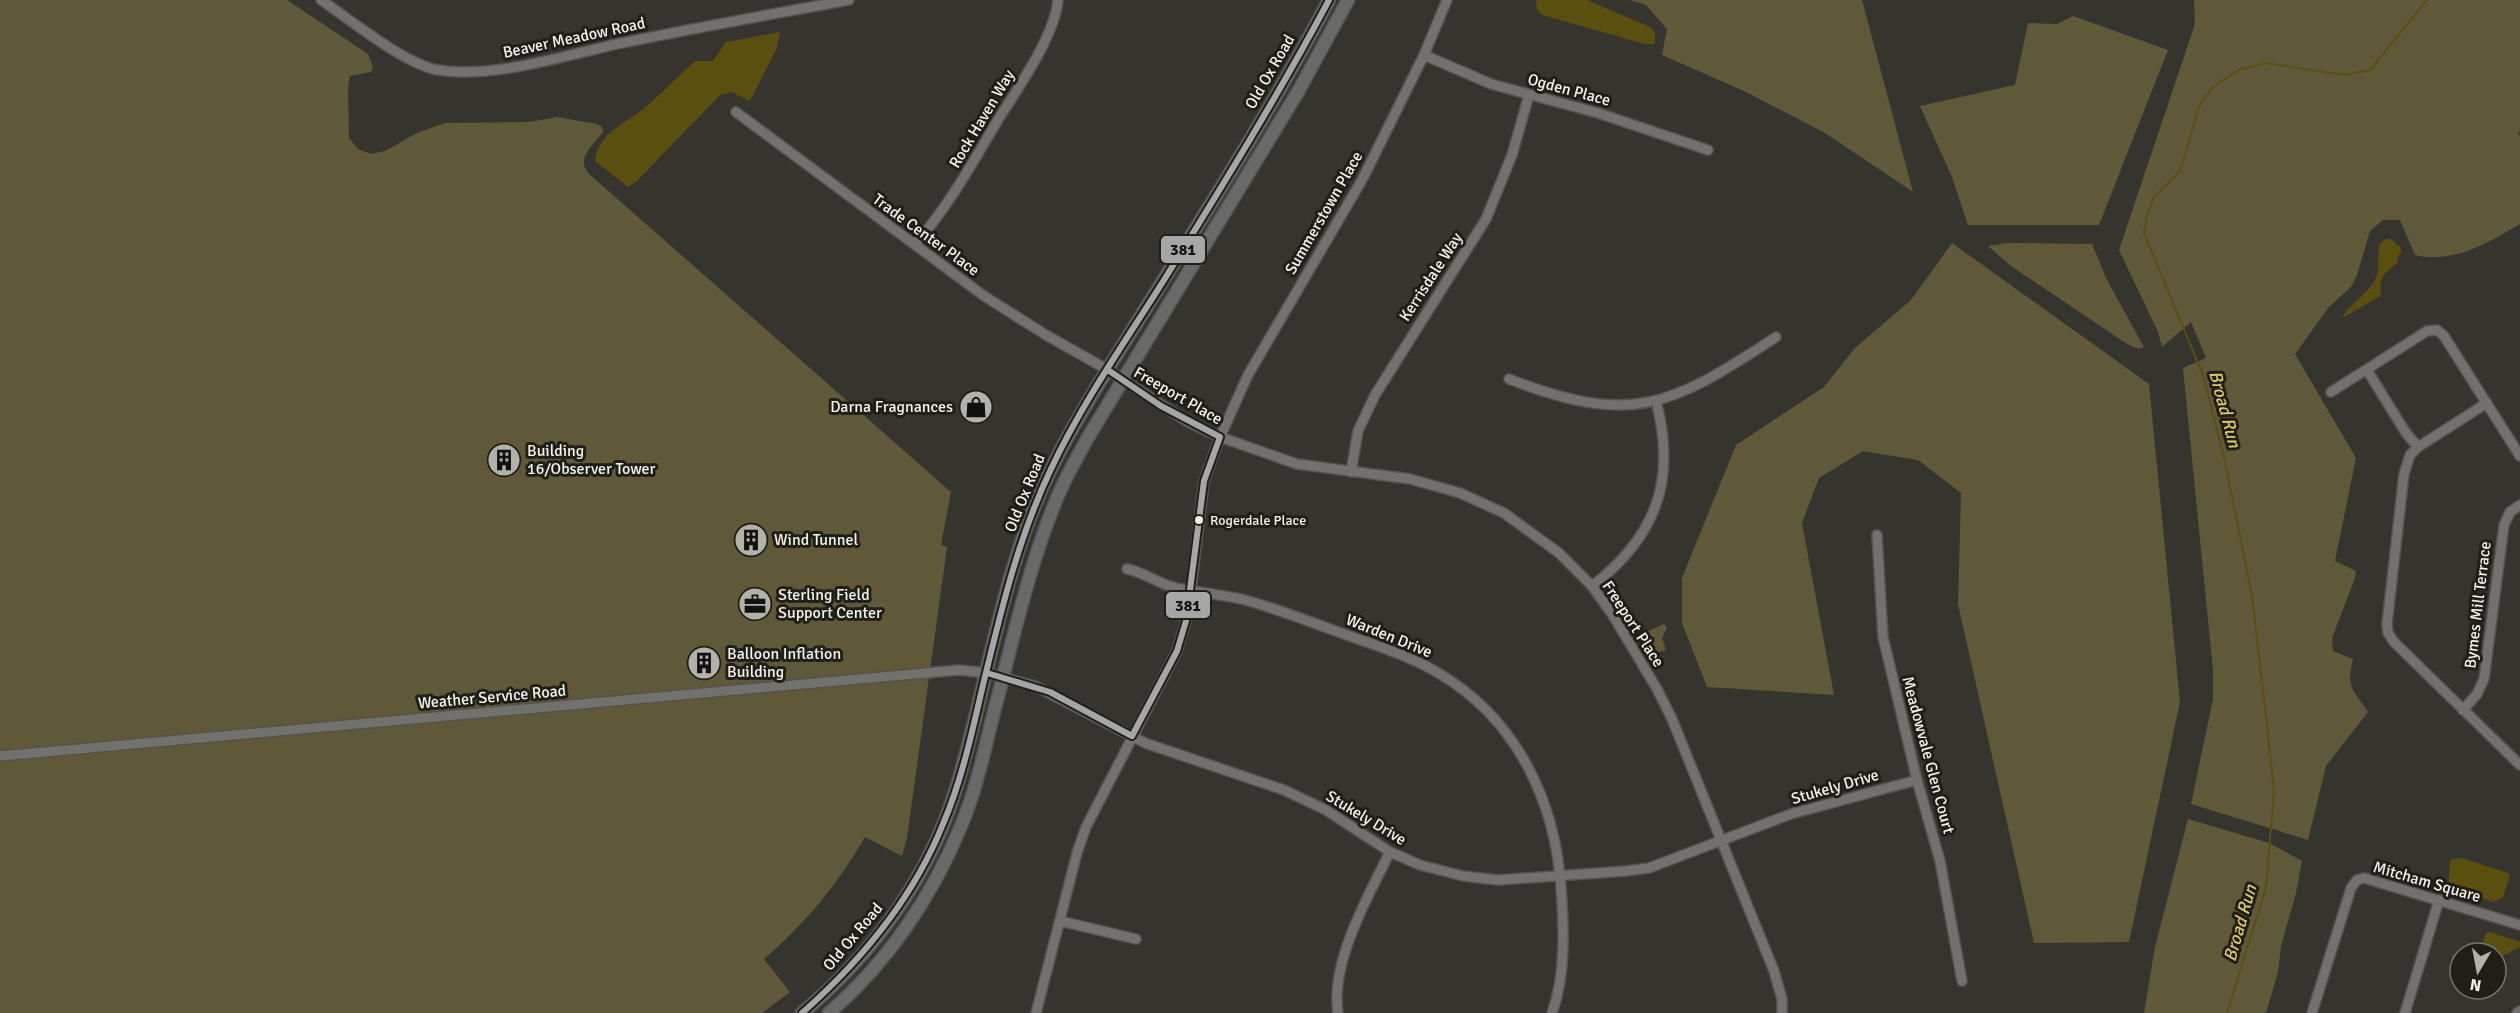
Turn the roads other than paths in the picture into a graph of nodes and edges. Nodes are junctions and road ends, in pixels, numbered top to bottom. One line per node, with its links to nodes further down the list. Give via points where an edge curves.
1 (321, 0): 2 (street, Beaver Meadow Road, via 410,59 435,69 458,72 522,65)
2 (849, 0)
3 (1058, 0): 11 (street, Rock Haven Way, via 1053,25 1025,76 949,201)
4 (1329, 0): 13 (main road, Old Ox Road, via 1270,107)
5 (1348, 0): 16 (main road, Old Ox Road, via 1299,90)
6 (1447, 0): 7 (street, Summerstown Place)
7 (1424, 55): 8 (street, Ogden Place, via 1491,84); 20 (street, Summerstown Place, via 1362,180 1248,375)
8 (1529, 95): 10 (street, Ogden Place, via 1598,113); 23 (street, Kerrisdale Way, via 1510,162 1486,219 1375,395 1358,431)
9 (736, 112): 11 (street, Trade Center Place)
10 (1708, 150)
11 (915, 244): 13 (street, Trade Center Place, via 984,296)
12 (1776, 337): 18 (street, via 1683,392)
13 (1108, 370): 16 (street, Freeport Place); 29 (main road, Old Ox Road, via 1050,471 1031,517)
14 (2367, 370): 17 (street); 19 (street, via 2427,331 2437,330); 21 (street)
15 (1509, 379): 18 (street, via 1577,401 1622,406)
16 (1123, 382): 20 (street, Freeport Place); 30 (main road, Old Ox Road, via 1060,490 1037,555)
17 (2331, 392)
18 (1656, 401): 27 (street, via 1665,449 1662,483 1651,518 1633,549)
19 (2487, 403): 21 (street); 22 (street)
20 (1220, 437): 23 (street, Freeport Place, via 1297,464); 28 (street, via 1204,481)
21 (2418, 447): 31 (street, via 2410,455 2404,474 2387,629 2394,642)
22 (2520, 456)
23 (1351, 472): 27 (street, Freeport Place, via 1428,484 1482,502 1530,530)
24 (2520, 505): 31 (street, Bymes Mill Terrace, via 2510,512 2504,525 2484,679)
25 (1877, 535): 35 (street, Meadowvale Glen Court, via 1883,637)
26 (1127, 569): 28 (street, Warden Drive, via 1163,584)
27 (1592, 586): 36 (street, Freeport Place, via 1657,689)
28 (1191, 590): 32 (street, via 1177,651); 38 (street, Warden Drive, via 1267,607 1366,642 1414,660 1466,692 1503,728 1532,774 1549,813)
29 (987, 674): 30 (street, Stukely Drive); 33 (street, Weather Service Road, via 959,670 907,674); 44 (main road, Old Ox Road, via 955,792 915,882 857,961)
30 (1003, 677): 32 (street, Stukely Drive, via 1050,692); 45 (main road, Old Ox Road, via 970,800 944,863 903,934)
31 (2463, 710): 34 (street)
32 (1132, 736): 37 (street, Stukely Drive, via 1299,797); 40 (street, via 1086,827)
33 (0, 756)
34 (2520, 765)
35 (1917, 780): 36 (street, Stukely Drive, via 1824,803); 43 (street, Meadowvale Glen Court, via 1940,861)
36 (1722, 841): 38 (street, Stukely Drive, via 1649,868); 49 (street, Freeport Place, via 1774,971)
37 (1390, 852): 38 (street, Stukely Drive, via 1463,876 1498,880); 47 (street, via 1360,910 1337,985)
38 (1560, 876): 48 (street, Warden Drive, via 1563,940)
39 (2439, 900): 41 (street, Mitcham Square); 50 (street, Mitcham Square, via 2364,878 2357,880 2350,888); 51 (street)
40 (1060, 921): 42 (street); 46 (street)
41 (2520, 926)
42 (1136, 939)
43 (1962, 981)
44 (802, 1013)
45 (829, 1013)
46 (1036, 1013)
47 (1338, 1013)
48 (1552, 1013)
49 (1782, 1013)
50 (2312, 1013)
51 (2405, 1013)

